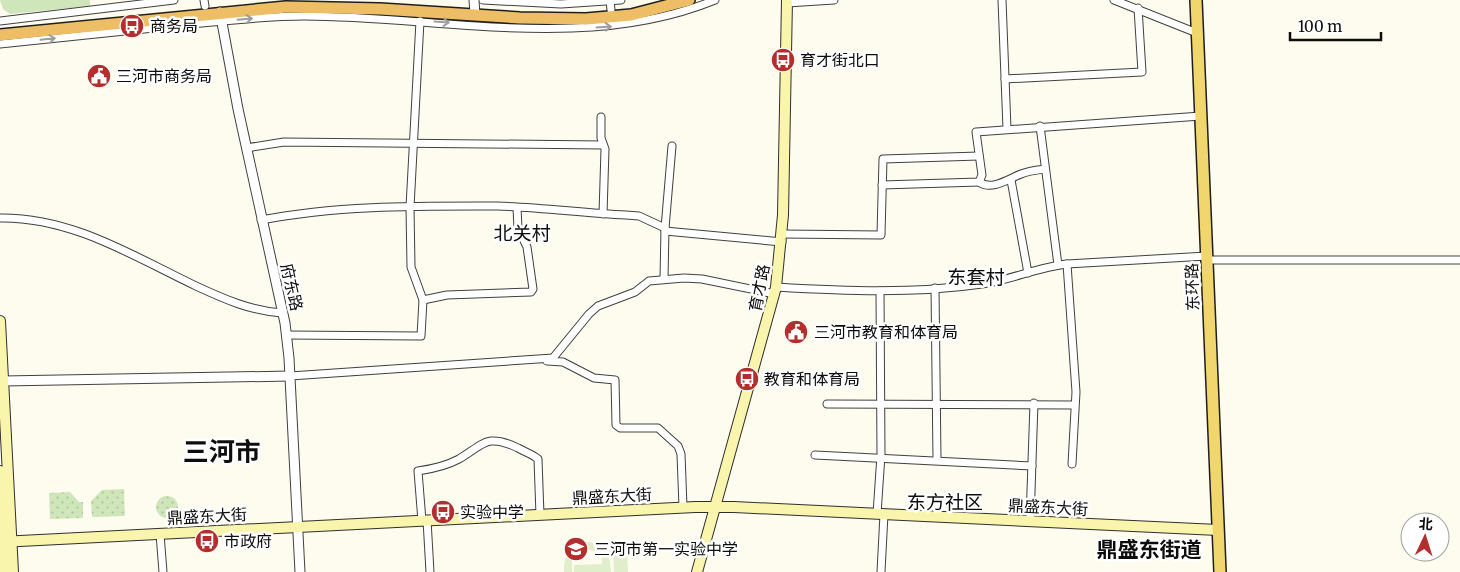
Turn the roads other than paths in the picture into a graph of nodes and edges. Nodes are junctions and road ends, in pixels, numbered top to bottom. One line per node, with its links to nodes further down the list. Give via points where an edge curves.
1 (174, 0): 16 (street)
2 (286, 0): 14 (highway)
3 (322, 0): 17 (highway)
4 (621, 0): 15 (street)
5 (663, 0): 15 (highway)
6 (689, 0): 17 (highway, via 612,18 553,20)
7 (715, 0): 21 (street, one-way to 7, via 553,29 613,27 674,14)
8 (834, 0): 13 (street)
9 (1002, 0): 26 (street)
10 (1114, 0): 18 (street)
11 (1196, 0): 23 (main road, 东环路)
12 (1203, 0): 47 (main road, 东环路)
13 (787, 2): 46 (main road, 育才路)
14 (205, 3): 16 (highway)
15 (611, 4): 17 (highway, via 561,12)
16 (154, 5): 20 (street); 22 (highway)
17 (477, 6): 19 (highway, via 307,7)
18 (1138, 8): 23 (street); 26 (street, via 1142,72)
19 (221, 17): 21 (street, one-way to 21, via 306,16); 24 (highway); 25 (street, one-way to 19); 34 (street, 府东路)
20 (0, 20)
21 (420, 21): 31 (street)
22 (0, 28)
23 (1197, 33): 27 (main road, 东环路)
24 (0, 35)
25 (0, 44)
26 (1005, 79): 30 (street)
27 (1201, 116): 29 (street); 47 (main road, 东环路)
28 (601, 117): 32 (street)
29 (1040, 126): 30 (street); 36 (street)
30 (1007, 129): 35 (street, via 976,132)
31 (412, 142): 32 (street); 34 (street, via 284,142); 40 (street)
32 (603, 146): 42 (street)
33 (672, 146): 45 (street)
34 (246, 148): 44 (street, 府东路)
35 (979, 156): 38 (street, via 982,175); 39 (street, via 883,159)
36 (1045, 168): 37 (street); 50 (street)
37 (1011, 180): 38 (street, via 991,185); 51 (street)
38 (979, 182): 39 (street)
39 (882, 185): 46 (street, via 881,235)
40 (410, 207): 41 (street); 44 (street, via 296,213); 56 (street, via 411,267)
41 (517, 208): 42 (street); 56 (street, via 519,231 527,247 531,292 447,295)
42 (603, 214): 45 (street, via 639,216)
43 (0, 218): 57 (street, via 56,224 99,238 225,300 247,308)
44 (261, 220): 57 (street, 府东路)
45 (665, 229): 46 (street); 52 (street)
46 (782, 238): 54 (main road, 育才路)
47 (1210, 259): 48 (street); 49 (street); 81 (main road, 东环路); 92 (main road, 东环路)
48 (1460, 260)
49 (1067, 264): 50 (street); 67 (street, via 1076,392)
50 (1058, 265): 51 (street)
51 (1028, 273): 53 (street, via 983,284)
52 (664, 279): 54 (street, via 702,279); 60 (street, via 649,281 635,292 598,306 553,358)
53 (935, 288): 55 (street); 63 (street)
54 (775, 290): 55 (street); 74 (main road, 育才路)
55 (880, 291): 66 (street)
56 (423, 300): 59 (street, via 421,336)
57 (282, 313): 59 (street, 府东路)
58 (0, 321): 62 (main road)
59 (286, 335): 61 (street, 府东路)
60 (545, 359): 61 (street); 75 (street, via 563,362 594,378 615,380 616,425 620,428 658,428 678,446)
61 (290, 376): 62 (street); 80 (street, 府东路)
62 (3, 381): 83 (main road)
63 (936, 403): 64 (street); 66 (street); 70 (street)
64 (1034, 403): 67 (street); 72 (street)
65 (827, 404): 66 (street)
66 (880, 404): 69 (street)
67 (1074, 405): 71 (street)
68 (815, 454): 69 (street)
69 (880, 458): 70 (street); 76 (street)
70 (937, 460): 72 (street)
71 (1072, 464)
72 (1032, 466): 79 (street)
73 (0, 471): 83 (main road)
74 (714, 507): 75 (main road, 鼎盛东大街); 76 (main road, 鼎盛东大街); 89 (main road, 育才路)
75 (683, 508): 77 (main road, 鼎盛东大街)
76 (881, 514): 79 (main road, 鼎盛东大街); 90 (street)
77 (540, 515): 78 (main road, 鼎盛东大街); 78 (street, via 538,459 506,442 494,441 475,446 445,465 418,471)
78 (425, 520): 80 (main road, 鼎盛东大街); 88 (street)
79 (1030, 521): 81 (main road, 鼎盛东大街)
80 (298, 527): 82 (main road, 鼎盛东大街); 87 (street, 府东路)
81 (1218, 530): 91 (main road, 东环路)
82 (160, 534): 83 (main road, 鼎盛东大街); 86 (street)
83 (6, 542): 84 (main road); 85 (main road)
84 (5, 572)
85 (13, 572)
86 (163, 572)
87 (300, 572)
88 (430, 572)
89 (697, 572)
90 (881, 572)
91 (1220, 572)
92 (1227, 572)

